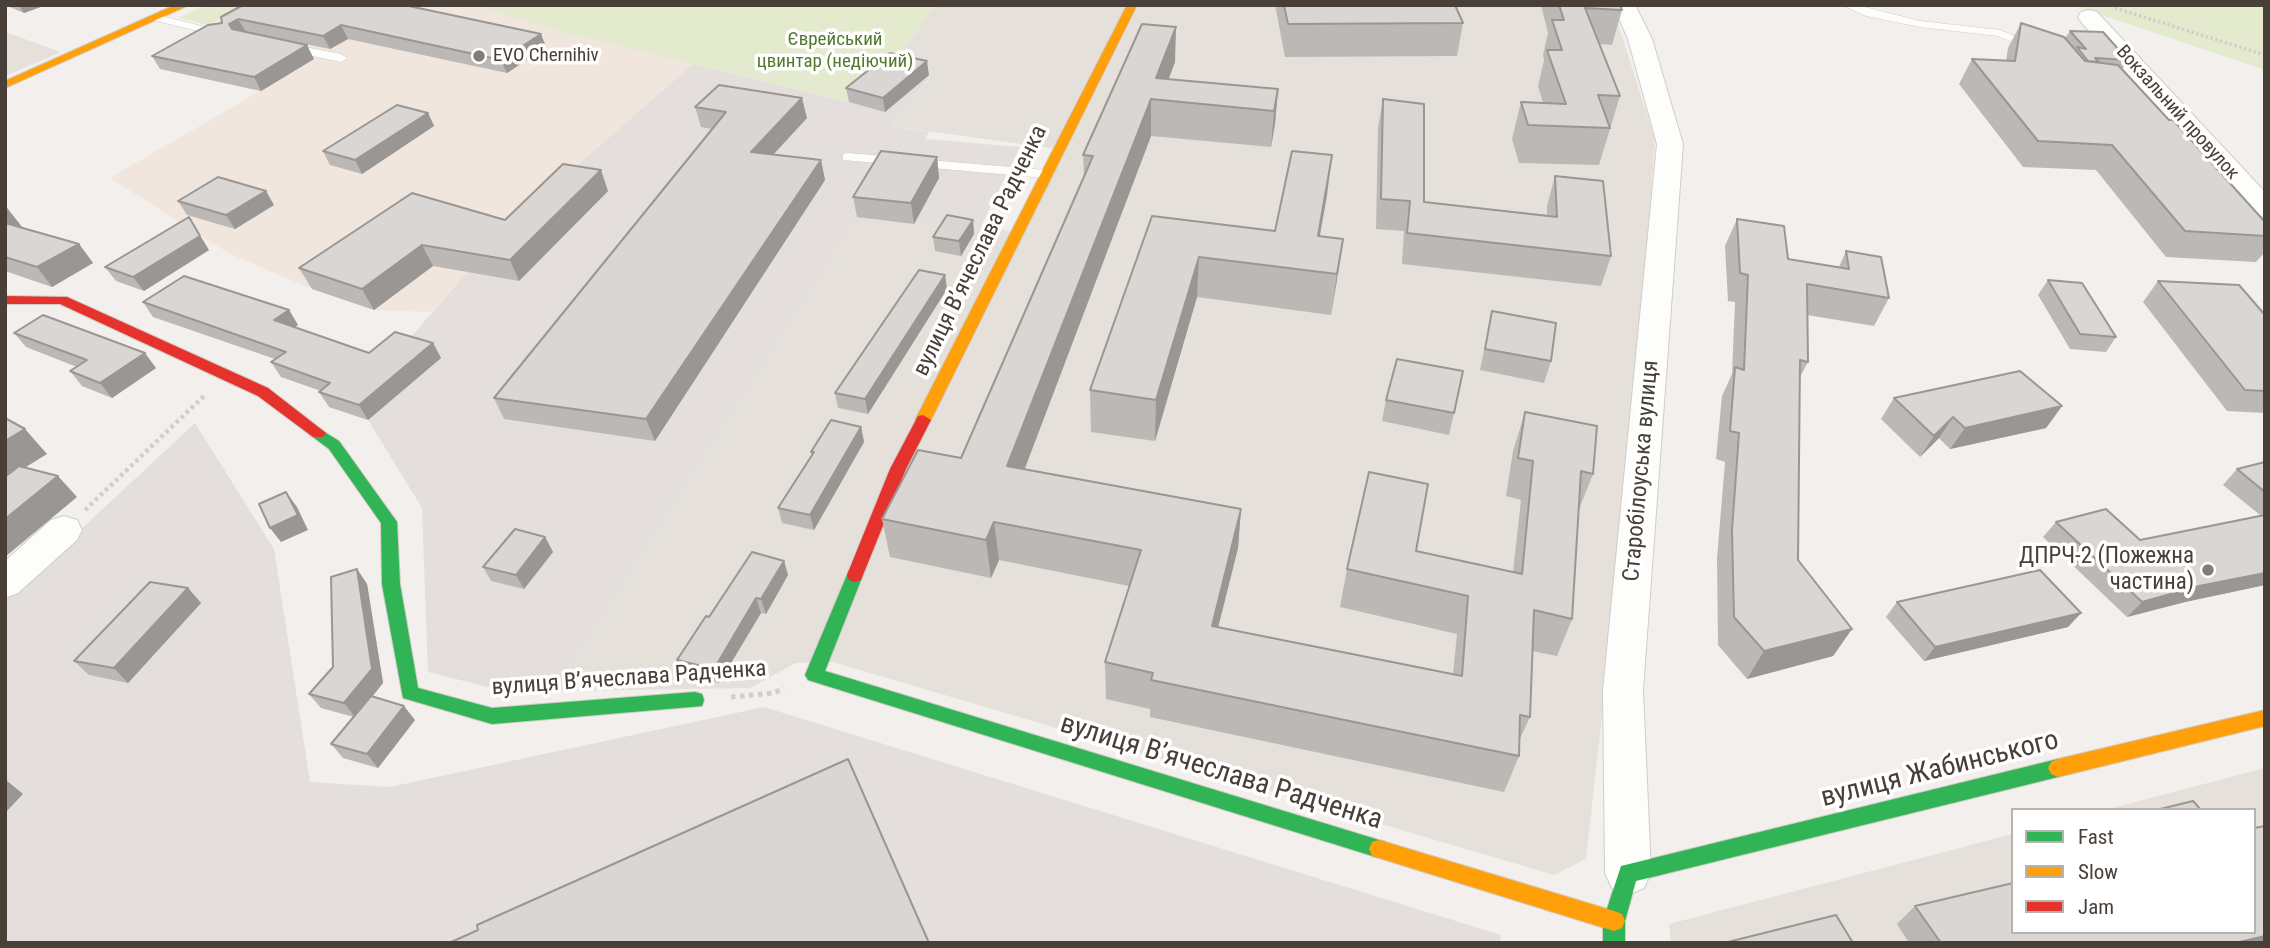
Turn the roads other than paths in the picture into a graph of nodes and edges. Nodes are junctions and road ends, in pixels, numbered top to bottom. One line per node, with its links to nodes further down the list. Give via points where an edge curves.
1 (184, 5): 6 (street)
2 (1132, 5): 15 (street, вулиця Вʼячеслава Радченка)
3 (1624, 5): 22 (street, Старобілоуська вулиця, via 1640,39 1670,144 1623,690)
4 (1847, 5): 9 (lane, via 1920,24 2000,33)
5 (2098, 11): 13 (street, Вокзальний провулок)
6 (157, 18): 7 (lane); 11 (street)
7 (222, 34)
8 (281, 46): 10 (lane)
9 (2045, 51)
10 (341, 58)
11 (5, 85)
12 (2129, 87): 13 (lane)
13 (2156, 90): 16 (street, Вокзальний провулок)
14 (848, 157): 15 (lane)
15 (1045, 174): 23 (street, вулиця Вʼячеслава Радченка, via 898,469 814,675)
16 (2265, 209)
17 (5, 300): 20 (street, вулиця Вʼячеслава Радченка, via 62,300 263,392 334,445 389,522 391,584 410,693 492,716)
18 (64, 530): 19 (street)
19 (5, 583)
20 (695, 701)
21 (2265, 718): 22 (street, вулиця Жабинського)
22 (1628, 873): 23 (street, Старобілоуська вулиця)
23 (1614, 921): 24 (street, Старобілоуська вулиця)
24 (1614, 943)

